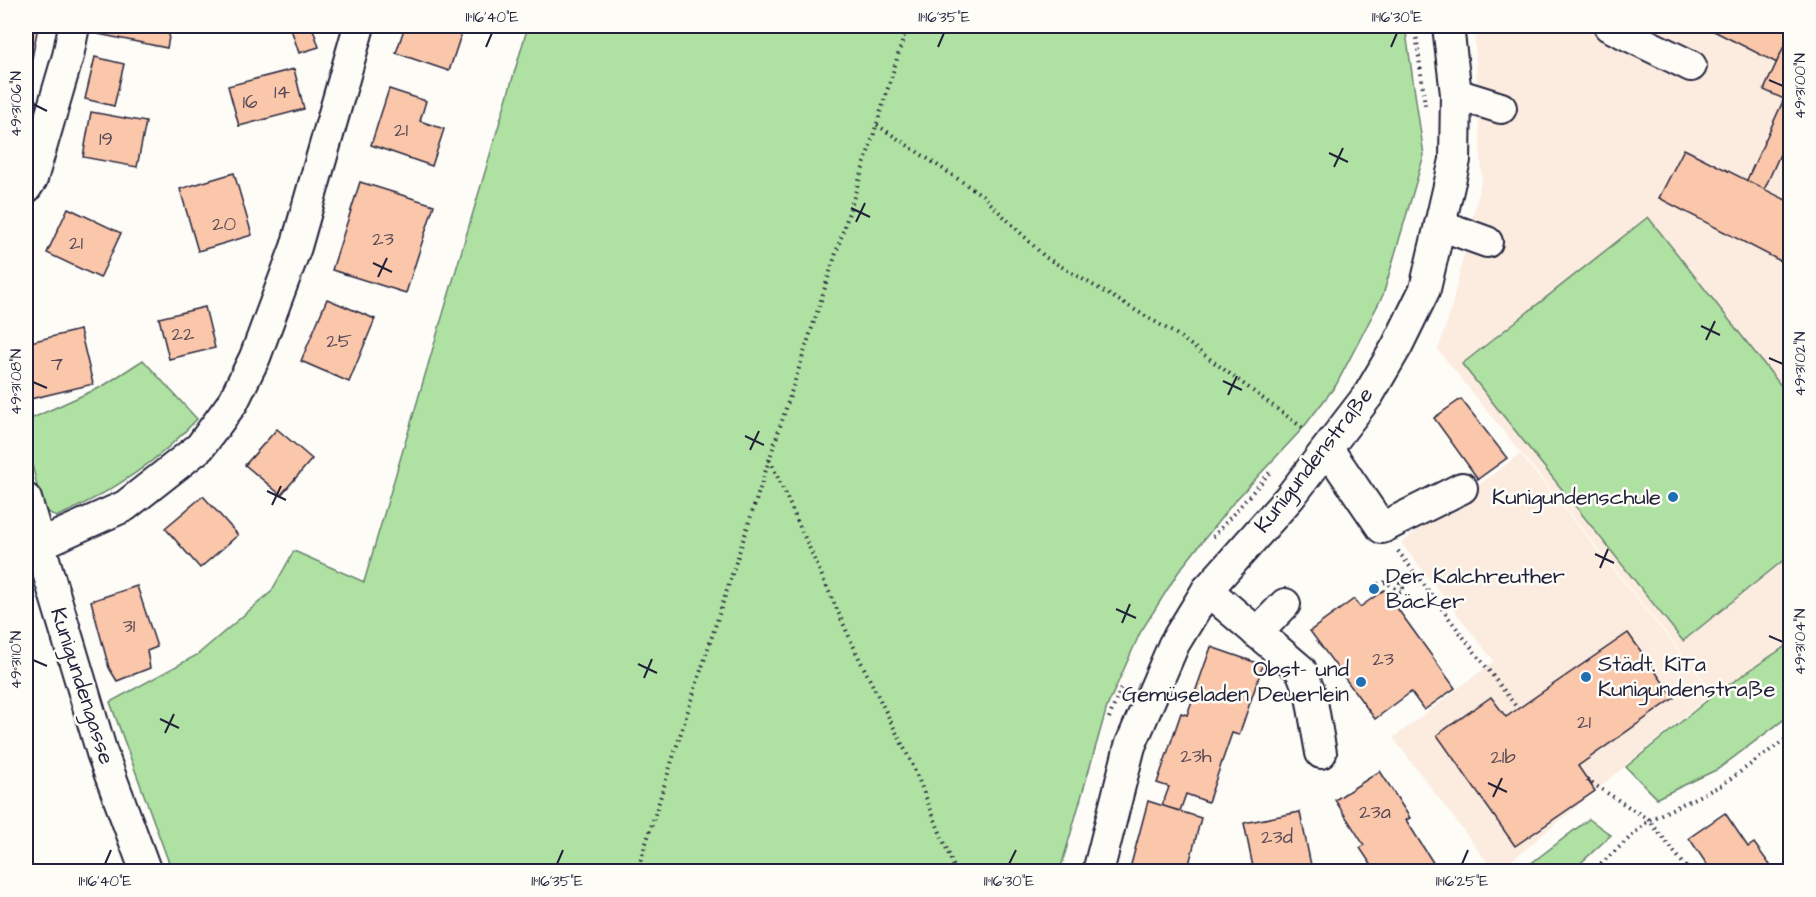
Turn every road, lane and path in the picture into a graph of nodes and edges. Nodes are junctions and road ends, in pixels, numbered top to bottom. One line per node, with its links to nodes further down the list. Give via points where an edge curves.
1 (74, 26): 12 (street, via 62,78)
2 (359, 26): 23 (street, via 296,247 255,357 233,402 200,447 125,506)
3 (907, 26): 11 (path)
4 (1415, 26): 10 (path)
5 (1448, 26): 8 (street, Kunigundenstraße)
6 (1609, 26): 7 (street)
7 (1691, 66)
8 (1456, 94): 9 (street); 13 (street, Kunigundenstraße, via 1455,160)
9 (1501, 108)
10 (1425, 110)
11 (877, 125): 15 (path, via 982,195 1045,257 1176,334); 17 (path)
12 (26, 188)
13 (1440, 225): 14 (street); 16 (street, Kunigundenstraße, via 1425,290 1397,346 1370,394)
14 (1487, 242)
15 (1303, 428)
16 (1328, 449): 21 (street); 26 (street, Kunigundenstraße)
17 (770, 460): 37 (path, via 716,617); 38 (path, via 856,652 914,768)
18 (1276, 466): 22 (path)
19 (1462, 488): 21 (street)
20 (26, 499): 23 (street, Kunigundengasse)
21 (1382, 528): 24 (path)
22 (1210, 540)
23 (38, 545): 36 (street, Kunigundengasse, via 102,753)
24 (1414, 574): 25 (path, via 1400,583 1400,592 1386,582); 30 (path)
25 (1378, 584)
26 (1207, 590): 28 (street); 39 (street, Kunigundenstraße, via 1174,644 1130,746)
27 (1285, 604): 28 (street)
28 (1257, 633): 33 (street, via 1301,670 1311,696)
29 (1126, 676): 31 (path)
30 (1518, 709)
31 (1106, 728)
32 (1791, 736): 35 (path, via 1722,785)
33 (1321, 753)
34 (1587, 780): 35 (path)
35 (1649, 820): 40 (path); 41 (path)
36 (146, 872)
37 (637, 872)
38 (956, 872)
39 (1098, 872)
40 (1592, 872)
41 (1690, 872)

